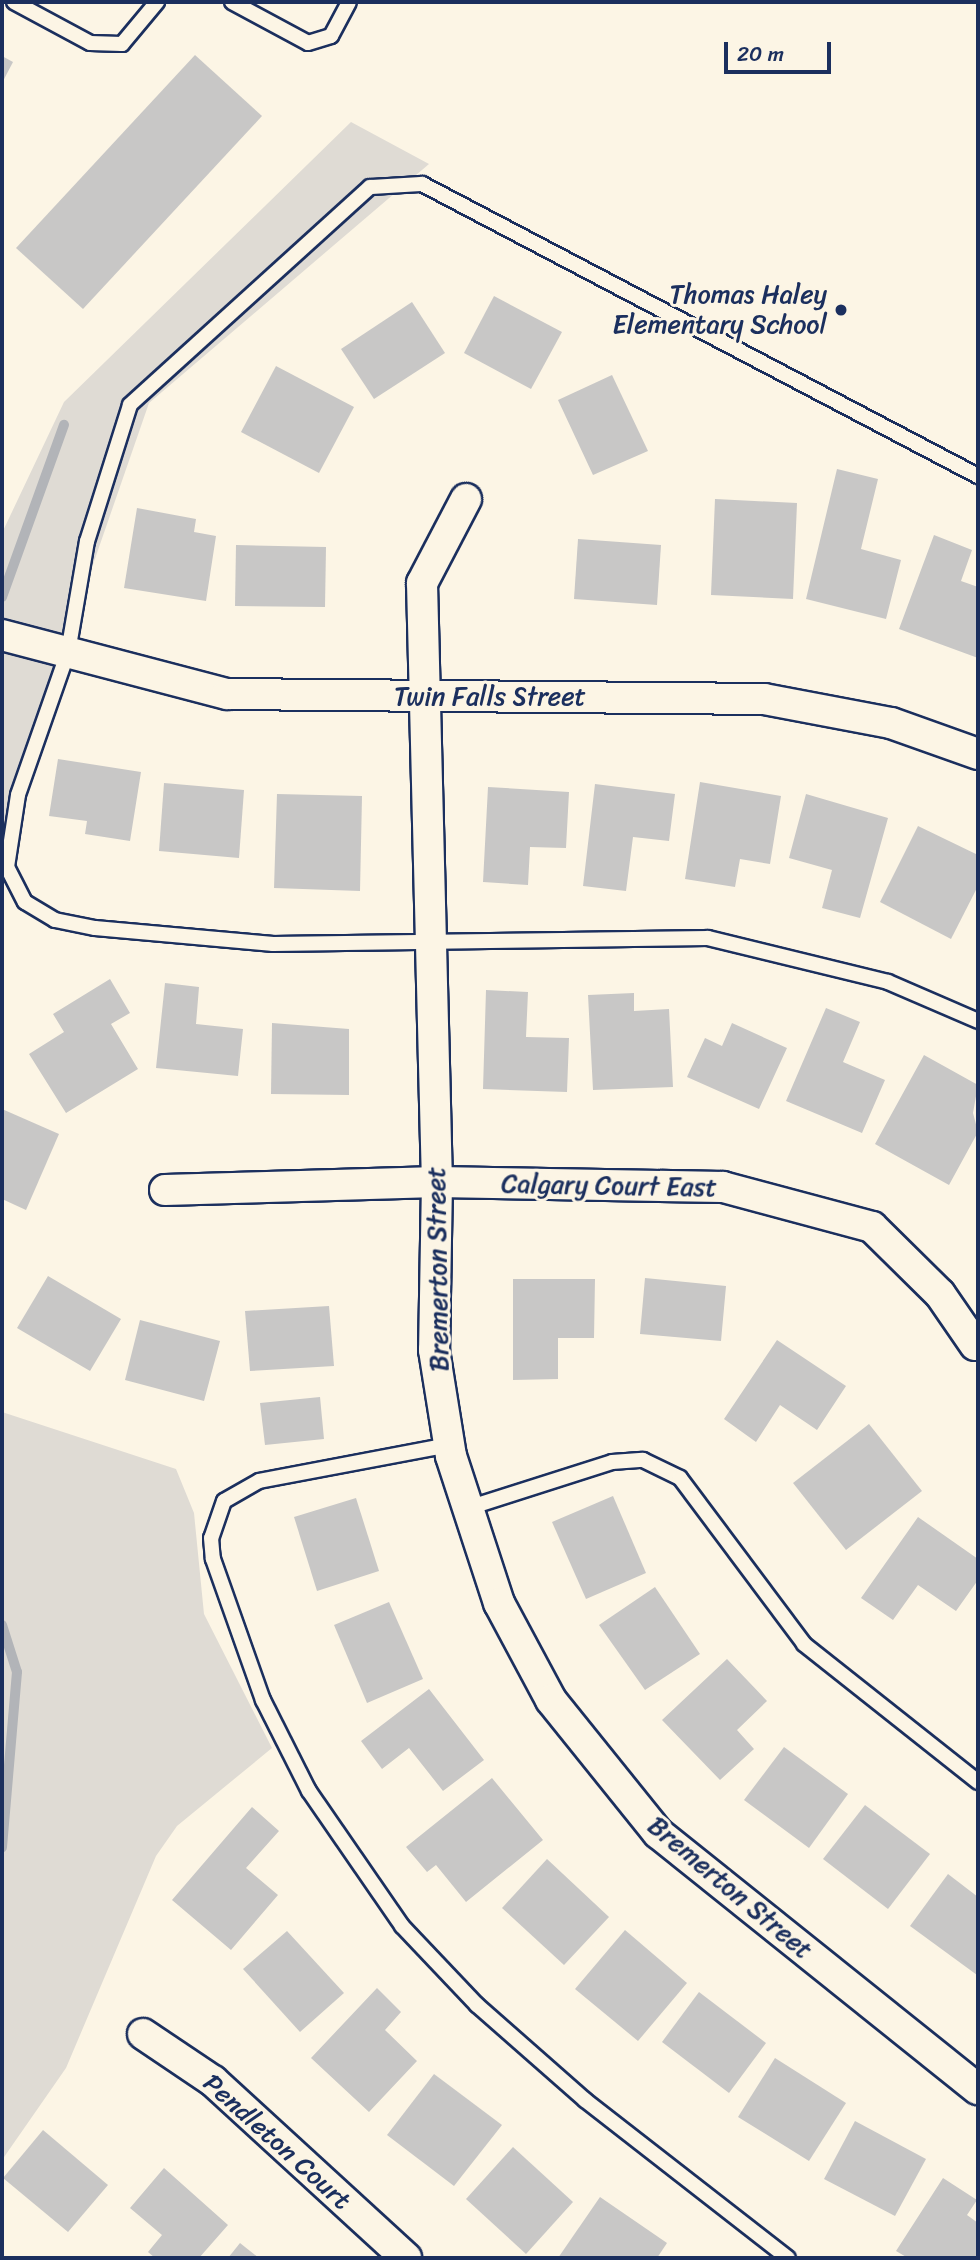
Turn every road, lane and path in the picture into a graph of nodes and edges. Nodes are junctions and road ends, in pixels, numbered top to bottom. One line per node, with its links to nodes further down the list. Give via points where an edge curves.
1 (14, 2): 2 (lane, via 90,43 122,44)
2 (157, 2)
3 (232, 2): 4 (lane, via 308,43 331,36)
4 (348, 2)
5 (978, 476): 8 (lane, via 422,184 370,187 130,405 87,541)
6 (466, 499): 9 (street, Bremerton Street, via 422,583)
7 (2, 635): 8 (street, Twin Falls Street)
8 (68, 652): 9 (street, Twin Falls Street, via 227,694); 11 (lane, via 18,795 6,867 25,902 55,920 95,928 273,944)
9 (428, 697): 10 (street, Twin Falls Street, via 764,699 891,723); 11 (street, Bremerton Street)
10 (978, 754)
11 (432, 941): 12 (lane, via 708,938 888,982); 13 (street, Bremerton Street)
12 (978, 1021)
13 (436, 1182): 14 (street, Calgary Court East); 15 (street, Calgary Court East, via 723,1187 872,1227 940,1294); 16 (street, Bremerton Street, via 434,1350)
14 (165, 1191)
15 (975, 1345)
16 (449, 1445): 17 (street, Bremerton Street); 22 (lane, via 259,1481 224,1501 211,1538 213,1559 263,1700 309,1791 411,1936 585,2100)
17 (468, 1508): 18 (lane, via 612,1462 643,1460 680,1478 804,1644); 20 (street, Bremerton Street, via 499,1603 551,1700 657,1833)
18 (978, 1782)
19 (143, 2034): 21 (street, Pendleton Court, via 213,2081)
20 (978, 2089)
21 (406, 2258)
22 (788, 2258)

